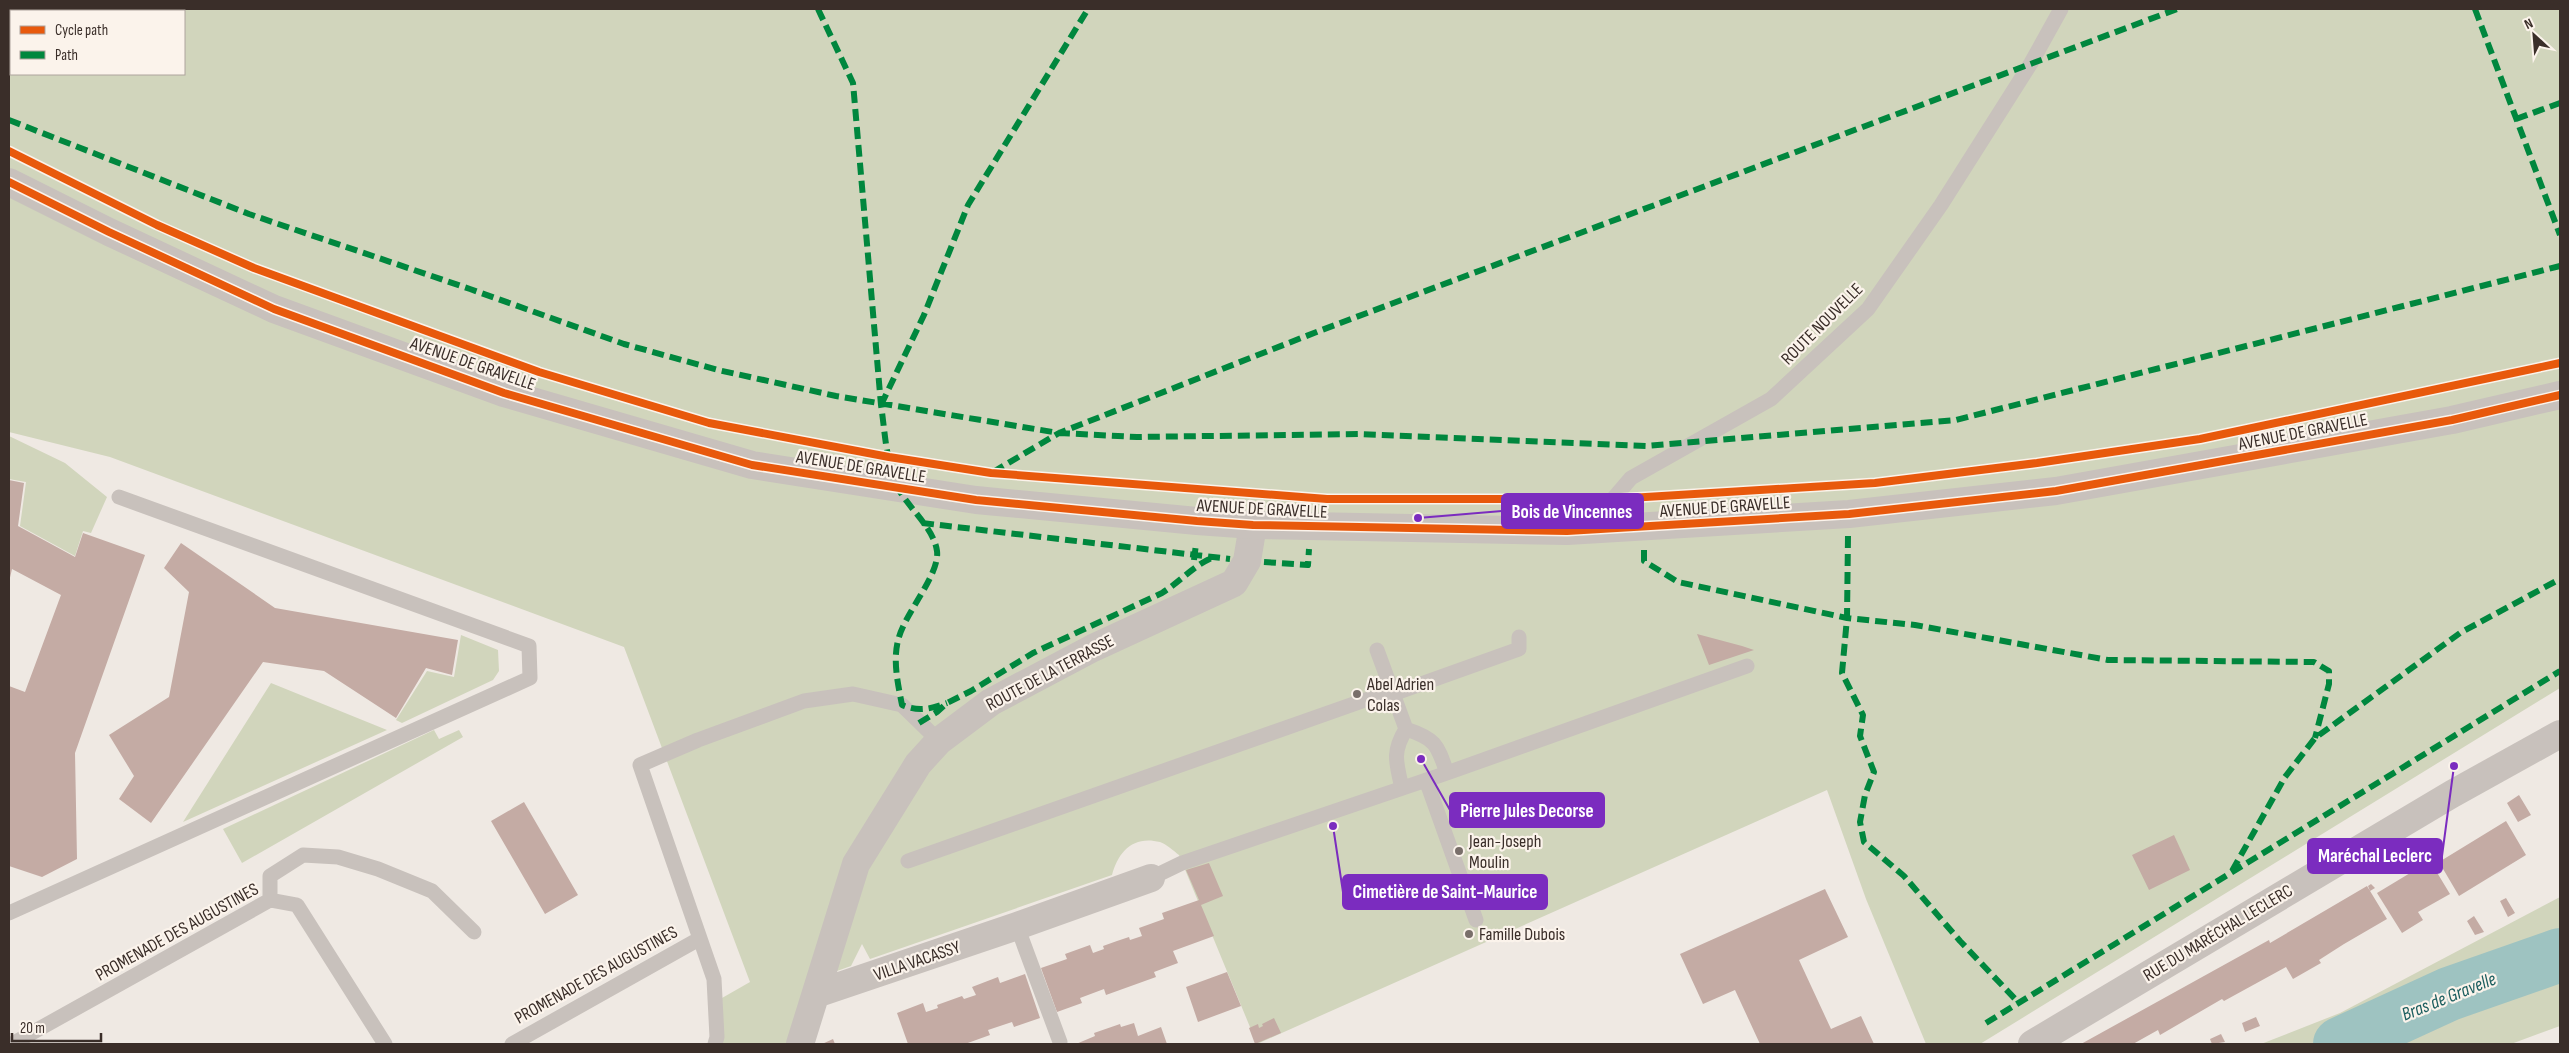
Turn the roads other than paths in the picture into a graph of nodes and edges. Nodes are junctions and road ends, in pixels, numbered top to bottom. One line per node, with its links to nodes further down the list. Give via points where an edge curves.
1 (2061, 9): 6 (lane, ROUTE NOUVELLE, via 2031,63 1951,188 1868,309 1771,399 1632,478 1614,499)
2 (9, 182): 5 (street, AVENUE DE GRAVELLE, via 274,309 504,393 752,465 976,500)
3 (2560, 395): 6 (street, AVENUE DE GRAVELLE, via 2452,420 2056,491 1849,514)
4 (119, 497): 20 (lane, via 529,646 530,678)
5 (1253, 526): 6 (street, AVENUE DE GRAVELLE); 13 (street, ROUTE DE LA TERRASSE, via 1247,560 1234,583 1039,675 991,702)
6 (1603, 530)
7 (1519, 636): 10 (lane, via 1519,649)
8 (1377, 650): 10 (lane)
9 (1747, 666): 14 (lane)
10 (1393, 694): 11 (lane); 17 (lane, via 1347,707)
11 (1406, 729): 14 (lane, via 1438,745); 16 (lane, via 1397,744 1395,760)
12 (2560, 734): 32 (street, RUE DU MARÉCHAL LECLERC, via 2452,794)
13 (939, 742): 24 (lane, via 902,705 853,694 804,701 640,765); 25 (street, ROUTE DE LA TERRASSE, via 918,764 897,794 856,864)
14 (1447, 773): 15 (lane)
15 (1426, 780): 16 (lane); 21 (lane)
16 (1402, 788): 18 (lane, via 1182,863)
17 (908, 861)
18 (1151, 878): 22 (street, VILLA VACASSY)
19 (270, 900): 23 (lane, via 270,876 303,855 338,857 432,891); 27 (lane, PROMENADE DES AUGUSTINES); 28 (lane, PROMENADE DES AUGUSTINES, via 297,905)
20 (9, 914)
21 (1476, 920)
22 (1018, 926): 25 (street, VILLA VACASSY); 26 (lane)
23 (474, 932)
24 (699, 939): 29 (lane, PROMENADE DES AUGUSTINES); 30 (lane, via 714,979)
25 (816, 994): 31 (street, ROUTE DE LA TERRASSE)
26 (1060, 1042)
27 (12, 1044)
28 (385, 1044)
29 (512, 1044)
30 (715, 1044)
31 (800, 1044)
32 (2032, 1044)

